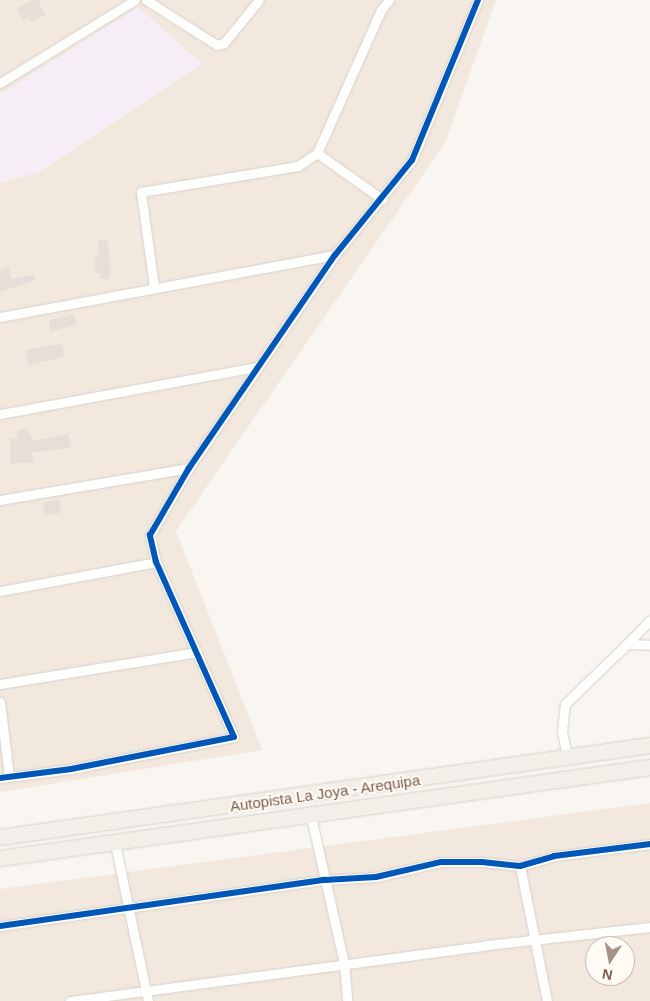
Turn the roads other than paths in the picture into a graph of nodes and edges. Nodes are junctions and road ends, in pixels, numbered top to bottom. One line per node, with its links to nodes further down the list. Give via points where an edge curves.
1 (135, 0): 6 (street)
2 (146, 0): 3 (street, via 217,45 224,44)
3 (259, 0)
4 (389, 0): 7 (street, via 381,10)
5 (478, 0): 8 (street, via 412,160)
6 (0, 83)
7 (318, 152): 8 (street); 10 (street, via 298,166 141,192)
8 (382, 199): 9 (street)
9 (335, 255): 10 (street); 12 (street)
10 (154, 287): 11 (street)
11 (0, 317)
12 (257, 367): 13 (street); 14 (street)
13 (0, 414)
14 (189, 468): 15 (street); 16 (street, via 150,535)
15 (0, 500)
16 (156, 562): 17 (street); 21 (street)
17 (0, 591)
18 (650, 620): 19 (street)
19 (628, 644): 20 (street); 25 (street, via 565,704 562,731)
20 (650, 645)
21 (197, 652): 22 (street); 27 (street, via 234,737 71,769)
22 (0, 684)
23 (0, 702): 27 (street)
24 (650, 745): 25 (main road, Autopista La Joya - Arequipa)
25 (567, 757): 29 (main road, Autopista La Joya - Arequipa)
26 (650, 767): 28 (main road, Autopista La Joya - Arequipa)
27 (5, 777)
28 (311, 817): 30 (main road, Autopista La Joya - Arequipa); 34 (street)
29 (0, 837)
30 (115, 844): 32 (main road, Autopista La Joya - Arequipa); 35 (street)
31 (650, 844): 33 (street, via 554,856)
32 (0, 858)
33 (520, 866): 34 (street, via 458,861 367,878); 38 (street)
34 (325, 880): 35 (street); 39 (street)
35 (126, 908): 36 (street); 40 (street, via 132,915)
36 (0, 926)
37 (650, 927): 38 (street)
38 (536, 941): 39 (street); 44 (street)
39 (344, 963): 40 (street); 43 (street)
40 (147, 989): 41 (street); 42 (street)
41 (70, 1001)
42 (148, 1001)
43 (347, 1001)
44 (547, 1001)

